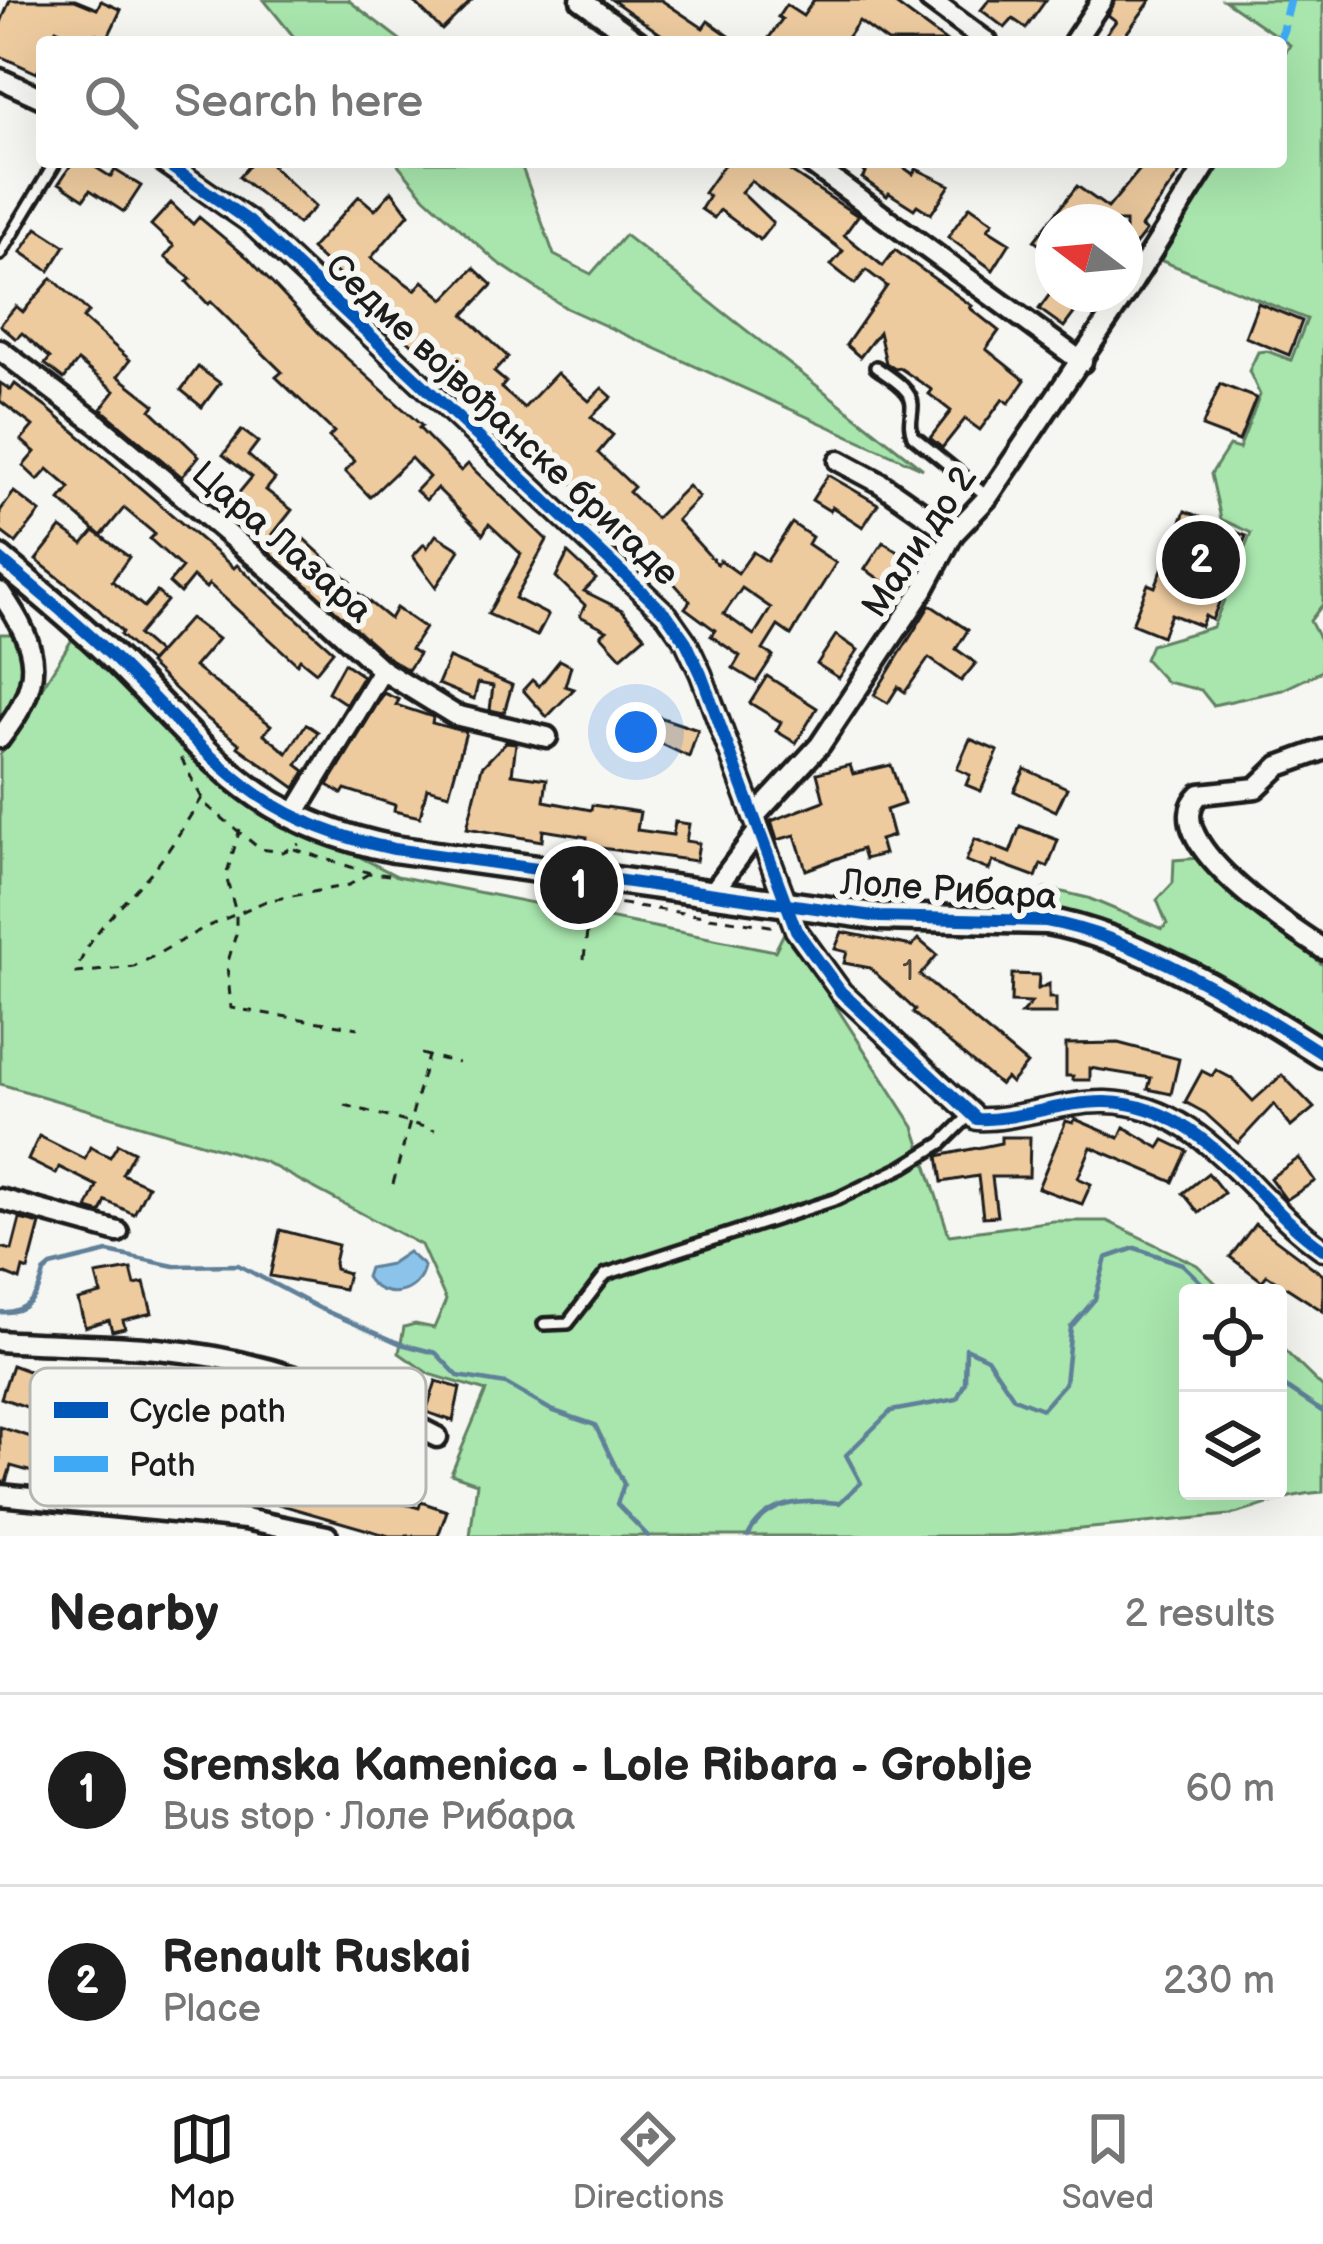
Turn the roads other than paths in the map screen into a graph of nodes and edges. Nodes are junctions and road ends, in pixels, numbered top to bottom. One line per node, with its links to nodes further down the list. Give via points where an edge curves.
1 (580, 0): 4 (street)
2 (930, 0): 5 (street)
3 (1102, 0): 6 (street)
4 (631, 36)
5 (979, 36)
6 (1078, 36)
7 (0, 80): 8 (street)
8 (36, 95)
9 (52, 168): 13 (lane)
10 (173, 168): 29 (street, Седме војвођанске бригаде, via 250,222 667,615 701,674)
11 (817, 168): 17 (street)
12 (1204, 168): 14 (street, Мали до 2)
13 (0, 254)
14 (1143, 265)
15 (1114, 312): 17 (street, Мали до 2)
16 (0, 350): 24 (street, Цара Лазара, via 99,425)
17 (1082, 362): 20 (street, Мали до 2)
18 (876, 367): 20 (lane, via 913,401 913,436)
19 (839, 461): 21 (street)
20 (988, 497): 21 (street, Мали до 2)
21 (953, 534): 29 (street, Мали до 2, via 820,745)
22 (0, 559): 28 (street, Лоле Рибара, via 121,664 220,769)
23 (0, 592): 26 (street, via 25,631 34,669 24,706)
24 (382, 670): 25 (street, Цара Лазара, via 455,715); 28 (street)
25 (547, 737)
26 (0, 739)
27 (1323, 750): 32 (street, via 1279,766 1256,788 1200,794 1189,823 1225,873)
28 (303, 821): 30 (street, Лоле Рибара, via 359,842)
29 (756, 824): 30 (street, Мали до 2); 31 (street, Седме војвођанске бригаде)
30 (710, 896): 31 (street, Лоле Рибара)
31 (785, 905): 33 (street, Лоле Рибара, via 1072,925 1167,966); 34 (street, Седме војвођанске бригаде, via 842,992)
32 (1323, 950)
33 (1323, 1054)
34 (970, 1115): 37 (street, via 1100,1101 1164,1114 1213,1145); 38 (lane, via 903,1167 806,1211 606,1274 568,1323)
35 (0, 1199): 36 (street)
36 (118, 1232)
37 (1323, 1250)
38 (544, 1324)
39 (0, 1341): 40 (street, via 155,1348)
40 (267, 1368)
41 (426, 1432): 42 (street)
42 (437, 1437)
43 (0, 1495): 44 (street)
44 (30, 1498)
45 (112, 1506): 46 (street)
46 (327, 1536)

